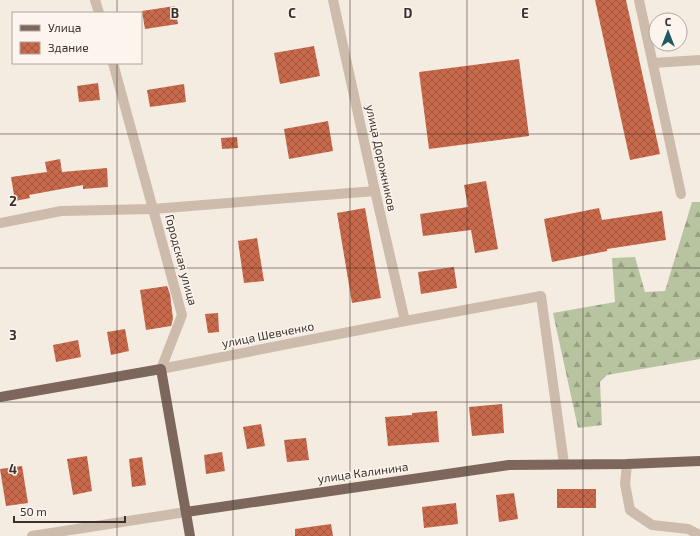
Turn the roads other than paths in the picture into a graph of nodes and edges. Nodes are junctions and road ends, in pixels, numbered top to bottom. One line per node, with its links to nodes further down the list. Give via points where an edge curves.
1 (95, 0): 4 (street)
2 (333, 0): 8 (street, улица Дорожников)
3 (639, 0): 6 (street)
4 (99, 12)
5 (700, 60): 6 (street)
6 (653, 63): 9 (street)
7 (113, 64): 10 (street, Городская улица)
8 (375, 191): 10 (street); 12 (street, улица Дорожников)
9 (681, 194)
10 (153, 209): 11 (street, via 62,211); 13 (street, Городская улица, via 182,315)
11 (0, 223)
12 (405, 321): 13 (street, улица Шевченко); 16 (street, улица Шевченко, via 542,296)
13 (161, 369): 14 (main road, улица Шевченко); 18 (main road)
14 (0, 397)
15 (700, 461): 17 (main road, улица Калинина)
16 (564, 464): 17 (main road, улица Калинина); 18 (main road, улица Калинина, via 509,465)
17 (627, 464): 19 (street, via 625,484 630,510 652,525 688,529)
18 (186, 512): 20 (street, улица Калинина); 21 (main road)
19 (700, 535)
20 (32, 536)
21 (190, 536)

